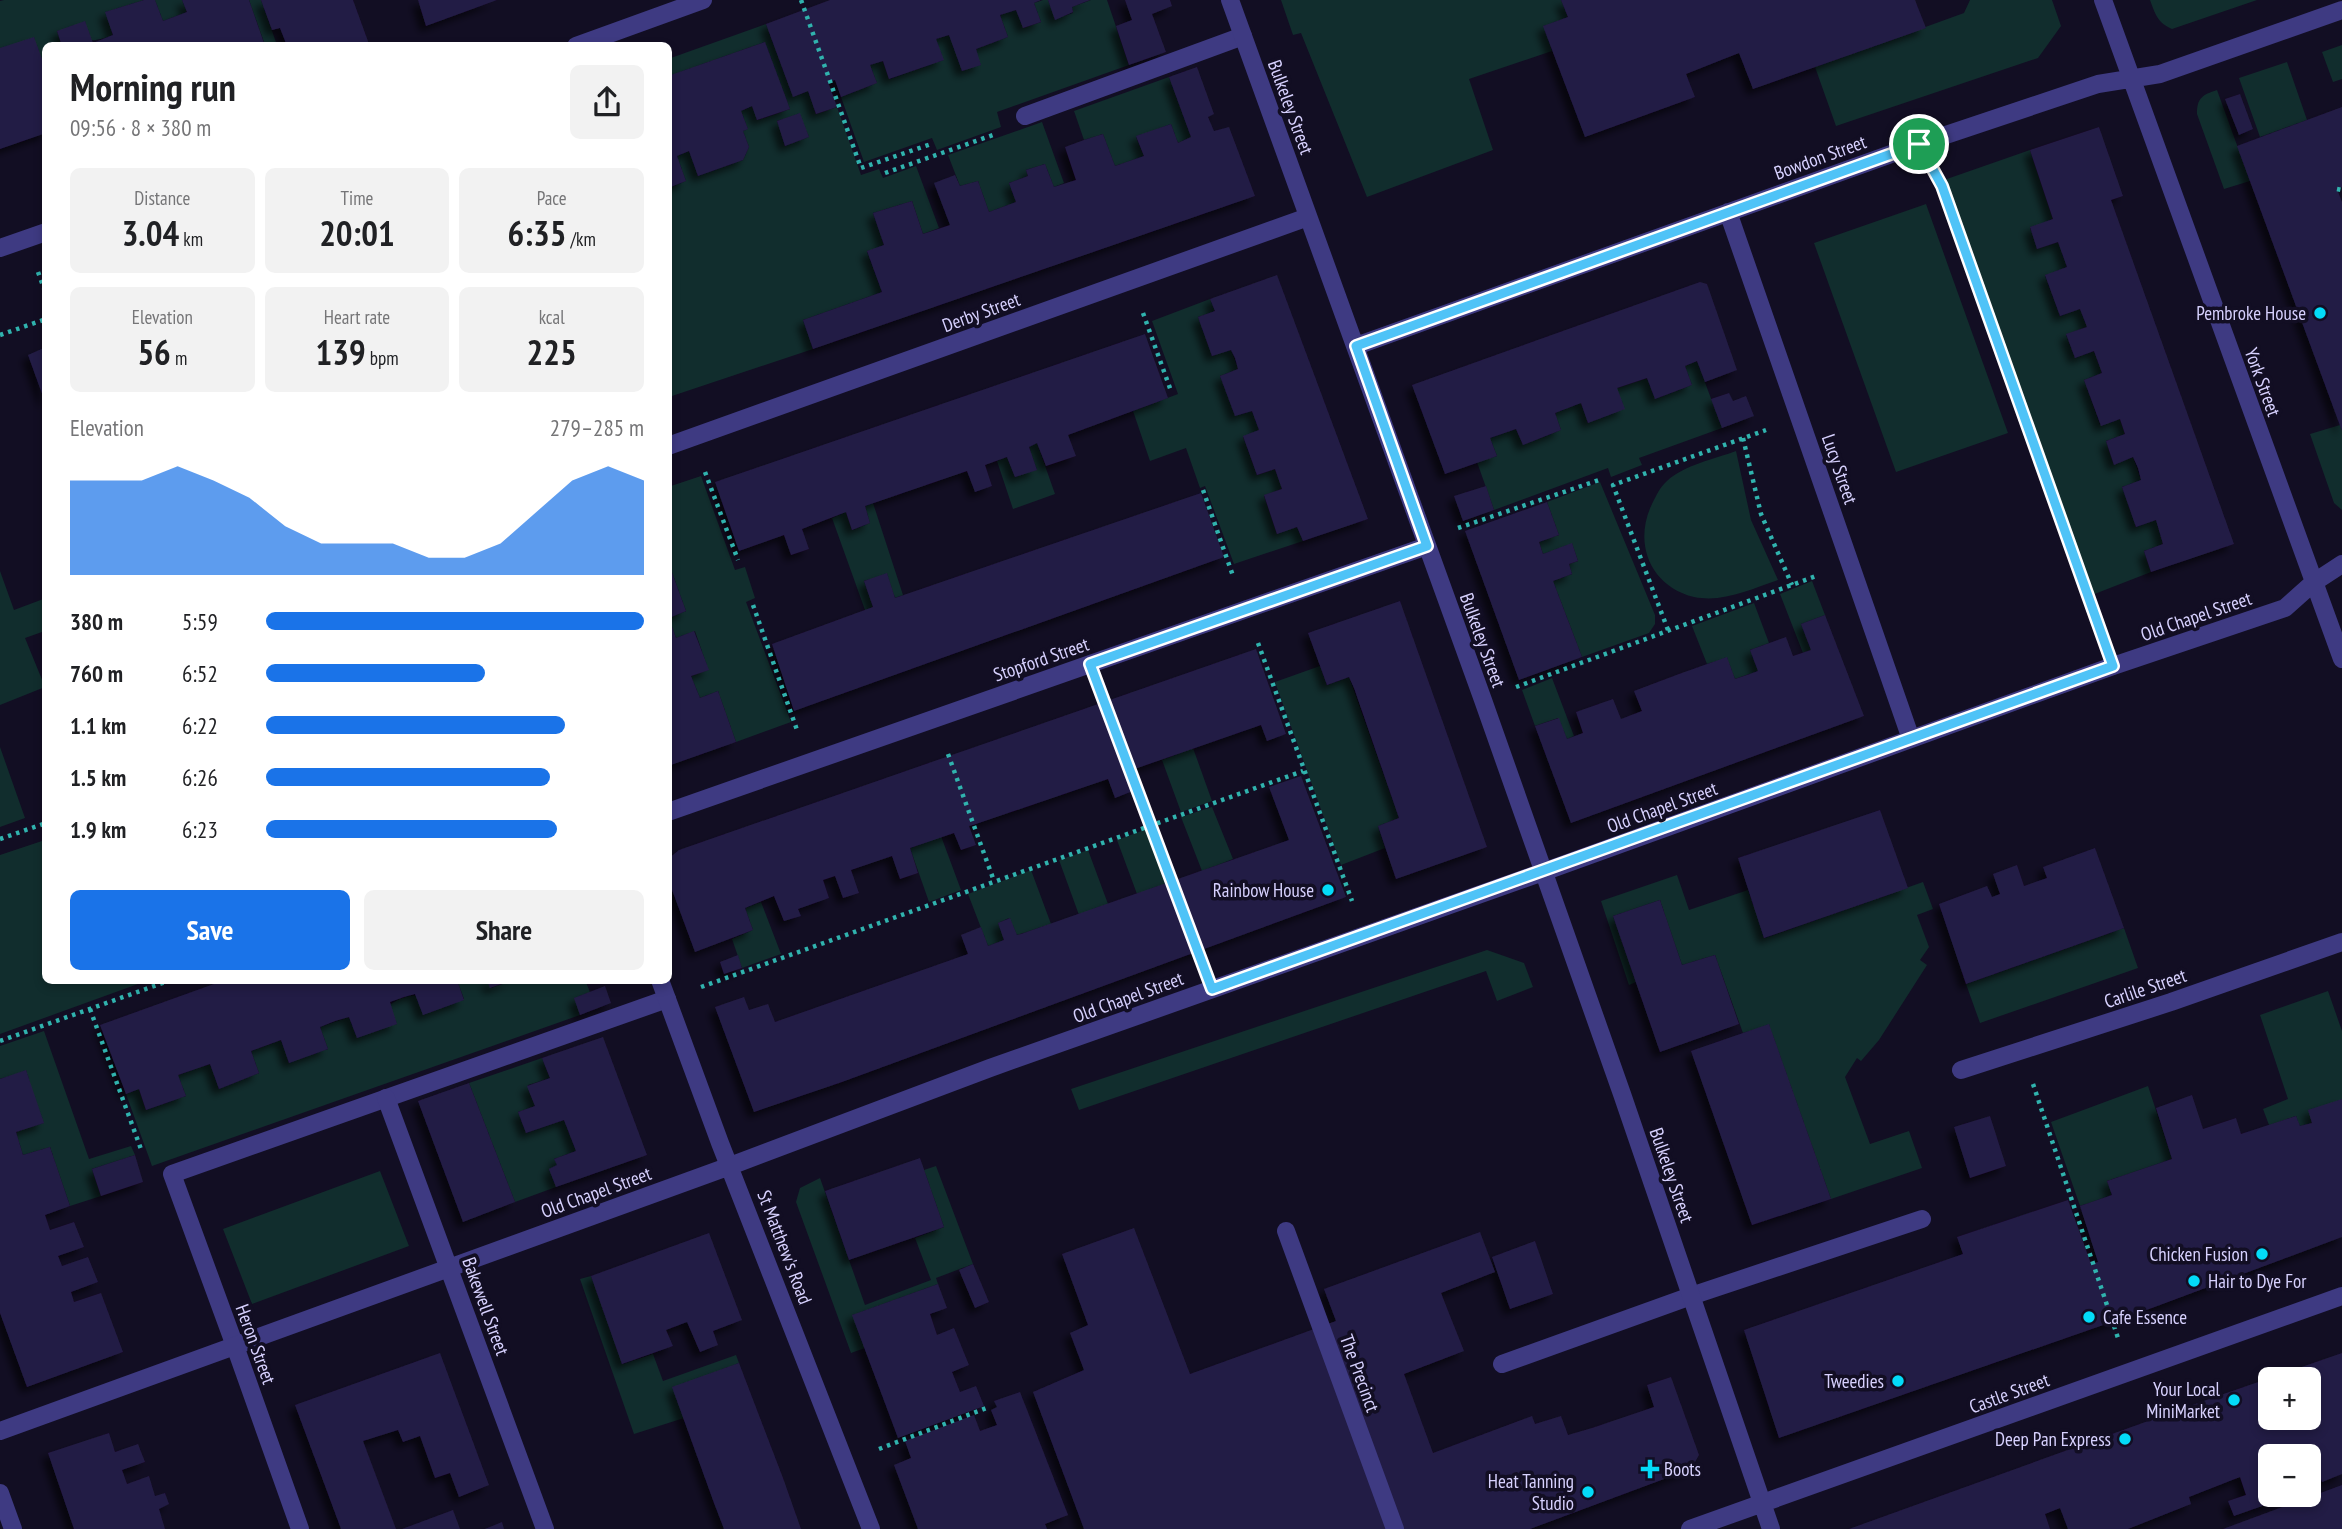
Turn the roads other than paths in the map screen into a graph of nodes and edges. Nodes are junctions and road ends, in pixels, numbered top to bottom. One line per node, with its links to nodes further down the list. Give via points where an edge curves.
1 (703, 0): 6 (street)
2 (1230, 0): 5 (street, Bulkeley Street)
3 (2103, 0): 7 (street, York Street)
4 (2342, 10): 7 (street, Bowdon Street, via 2160,74)
5 (1243, 36): 8 (street); 10 (street, Bulkeley Street)
6 (587, 42)
7 (2131, 79): 9 (street, Bowdon Street, via 2098,84); 17 (street, York Street)
8 (1025, 116)
9 (1728, 212): 13 (street, Bowdon Street); 19 (street, Lucy Street)
10 (1308, 217): 13 (street, Bulkeley Street); 14 (street, Derby Street)
11 (42, 233): 12 (street)
12 (0, 248)
13 (1356, 346): 15 (street, Bulkeley Street)
14 (672, 445)
15 (1426, 543): 20 (street, Stopford Street); 21 (street, Bulkeley Street)
16 (2342, 564): 17 (street, Old Chapel Street)
17 (2313, 583): 18 (street, York Street); 19 (street, Old Chapel Street, via 2285,608)
18 (2342, 659)
19 (1911, 739): 21 (street, Old Chapel Street)
20 (672, 811)
21 (1543, 872): 27 (street, Old Chapel Street, via 990,1068); 31 (street, Bulkeley Street)
22 (2342, 942): 25 (street, Carlile Street)
23 (661, 984): 24 (street, St Matthew's Road)
24 (667, 999): 26 (street); 27 (street, St Matthew's Road)
25 (1961, 1070)
26 (386, 1098): 30 (street, Bakewell Street); 33 (street, Heron Street, via 172,1174)
27 (730, 1166): 30 (street, Old Chapel Street); 41 (street, St Matthew's Road)
28 (1922, 1219): 31 (street)
29 (1286, 1231): 42 (street, The Precinct)
30 (450, 1268): 33 (street, Old Chapel Street); 40 (street, Bakewell Street)
31 (1691, 1296): 34 (street); 37 (street, Bulkeley Street)
32 (2342, 1296): 37 (street, Castle Street)
33 (235, 1346): 35 (street, Old Chapel Street); 39 (street, Heron Street)
34 (1502, 1364)
35 (0, 1431)
36 (0, 1493): 38 (street)
37 (1762, 1503): 43 (street, Castle Street); 44 (street, Bulkeley Street)
38 (13, 1529)
39 (300, 1529)
40 (545, 1529)
41 (872, 1529)
42 (1395, 1529)
43 (1690, 1529)
44 (1771, 1529)

